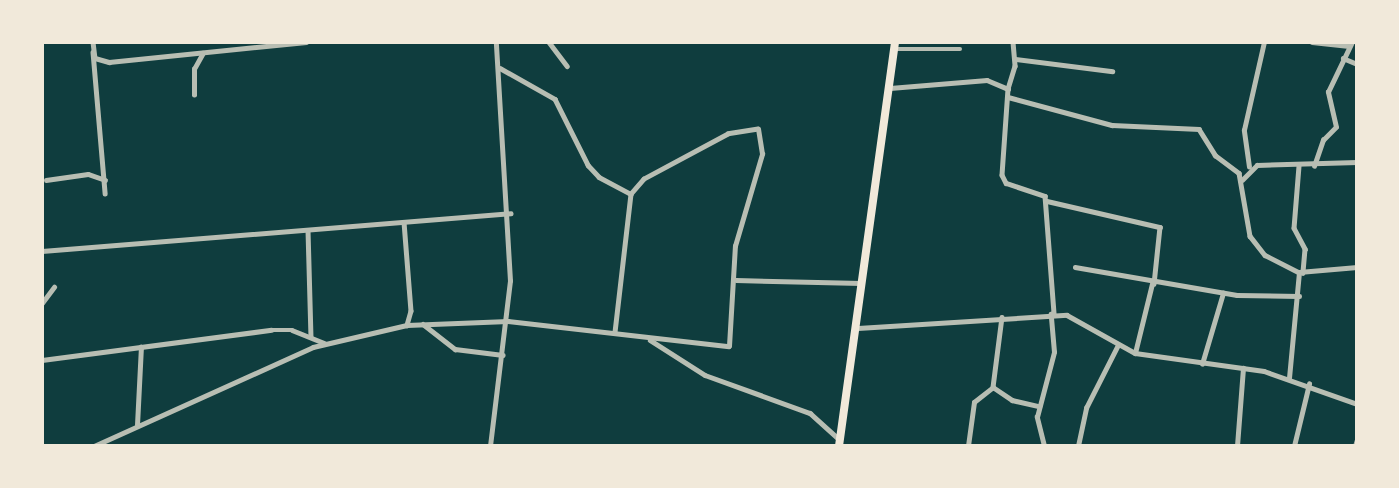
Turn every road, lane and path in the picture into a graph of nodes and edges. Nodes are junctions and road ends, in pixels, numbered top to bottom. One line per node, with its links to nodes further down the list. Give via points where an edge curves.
1 (93, 42): 12 (street)
2 (306, 42): 9 (street)
3 (496, 42): 18 (street)
4 (549, 42): 17 (street)
5 (1013, 42): 15 (street)
6 (1264, 42): 27 (street, via 1244,130)
7 (1312, 42): 8 (street)
8 (1351, 44): 14 (street)
9 (239, 45): 13 (street)
10 (895, 46): 11 (street); 20 (main road)
11 (960, 49)
12 (93, 51): 13 (street, via 95,58 109,62); 29 (street)
13 (203, 53): 22 (street, via 194,69)
14 (1343, 58): 16 (street); 26 (street, via 1328,92 1337,123 1318,148)
15 (1016, 59): 19 (street); 21 (street)
16 (1357, 64)
17 (567, 66)
18 (500, 68): 32 (street, via 555,99 588,165 599,177); 34 (street)
19 (1112, 71)
20 (890, 88): 21 (street, via 987,80); 42 (main road)
21 (1008, 89): 23 (street)
22 (194, 95)
23 (1008, 97): 30 (street, via 1112,125 1199,129 1212,152 1236,168); 33 (street, via 1002,175 1011,185 1042,193)
24 (1357, 162): 26 (street)
25 (1299, 166): 26 (street); 27 (street); 40 (street, via 1294,228 1305,249)
26 (1314, 166)
27 (1249, 167): 30 (street)
28 (46, 180): 29 (street, via 88,174)
29 (105, 180): 31 (street)
30 (1242, 180): 40 (street, via 1256,247 1280,266)
31 (105, 193)
32 (631, 194): 41 (street, via 644,179 728,134 758,129 762,154 735,246); 54 (street)
33 (1047, 201): 43 (street, via 1160,227); 48 (street)
34 (510, 213): 35 (street); 50 (street)
35 (405, 222): 36 (street); 52 (street, via 411,311)
36 (308, 230): 37 (street); 55 (street)
37 (42, 251)
38 (1075, 267): 43 (street, via 1122,272)
39 (1357, 267): 40 (street)
40 (1301, 272): 46 (street)
41 (736, 280): 42 (street); 56 (street, via 729,346)
42 (864, 284): 53 (main road)
43 (1153, 284): 45 (street); 60 (street)
44 (54, 287): 47 (street)
45 (1223, 293): 46 (street); 63 (street)
46 (1299, 296): 65 (street)
47 (42, 303)
48 (1052, 314): 49 (street); 58 (street, via 1077,317); 69 (street, via 1055,345)
49 (1002, 317): 53 (street); 67 (street)
50 (508, 321): 51 (street); 54 (street); 61 (street)
51 (423, 323): 52 (street); 61 (street, via 455,349)
52 (407, 325): 57 (street)
53 (858, 328): 72 (main road)
54 (615, 332): 56 (street)
55 (310, 336): 57 (street); 59 (street, via 271,330)
56 (648, 339): 72 (street, via 705,375 810,412)
57 (326, 344): 70 (street)
58 (1118, 345): 60 (street); 77 (street, via 1086,408)
59 (141, 347): 62 (street); 70 (street)
60 (1136, 353): 63 (street)
61 (503, 356): 74 (street)
62 (42, 358)
63 (1202, 364): 64 (street)
64 (1243, 368): 65 (street); 78 (street)
65 (1289, 378): 66 (street)
66 (1309, 384): 68 (street); 79 (street)
67 (993, 387): 69 (street, via 1012,400); 75 (street, via 974,402)
68 (1357, 404)
69 (1039, 406): 76 (street)
70 (137, 425): 73 (street)
71 (1357, 440): 80 (street)
72 (839, 443)
73 (94, 446)
74 (490, 446)
75 (968, 446)
76 (1044, 446)
77 (1078, 446)
78 (1237, 446)
79 (1294, 446)
80 (1355, 446)

